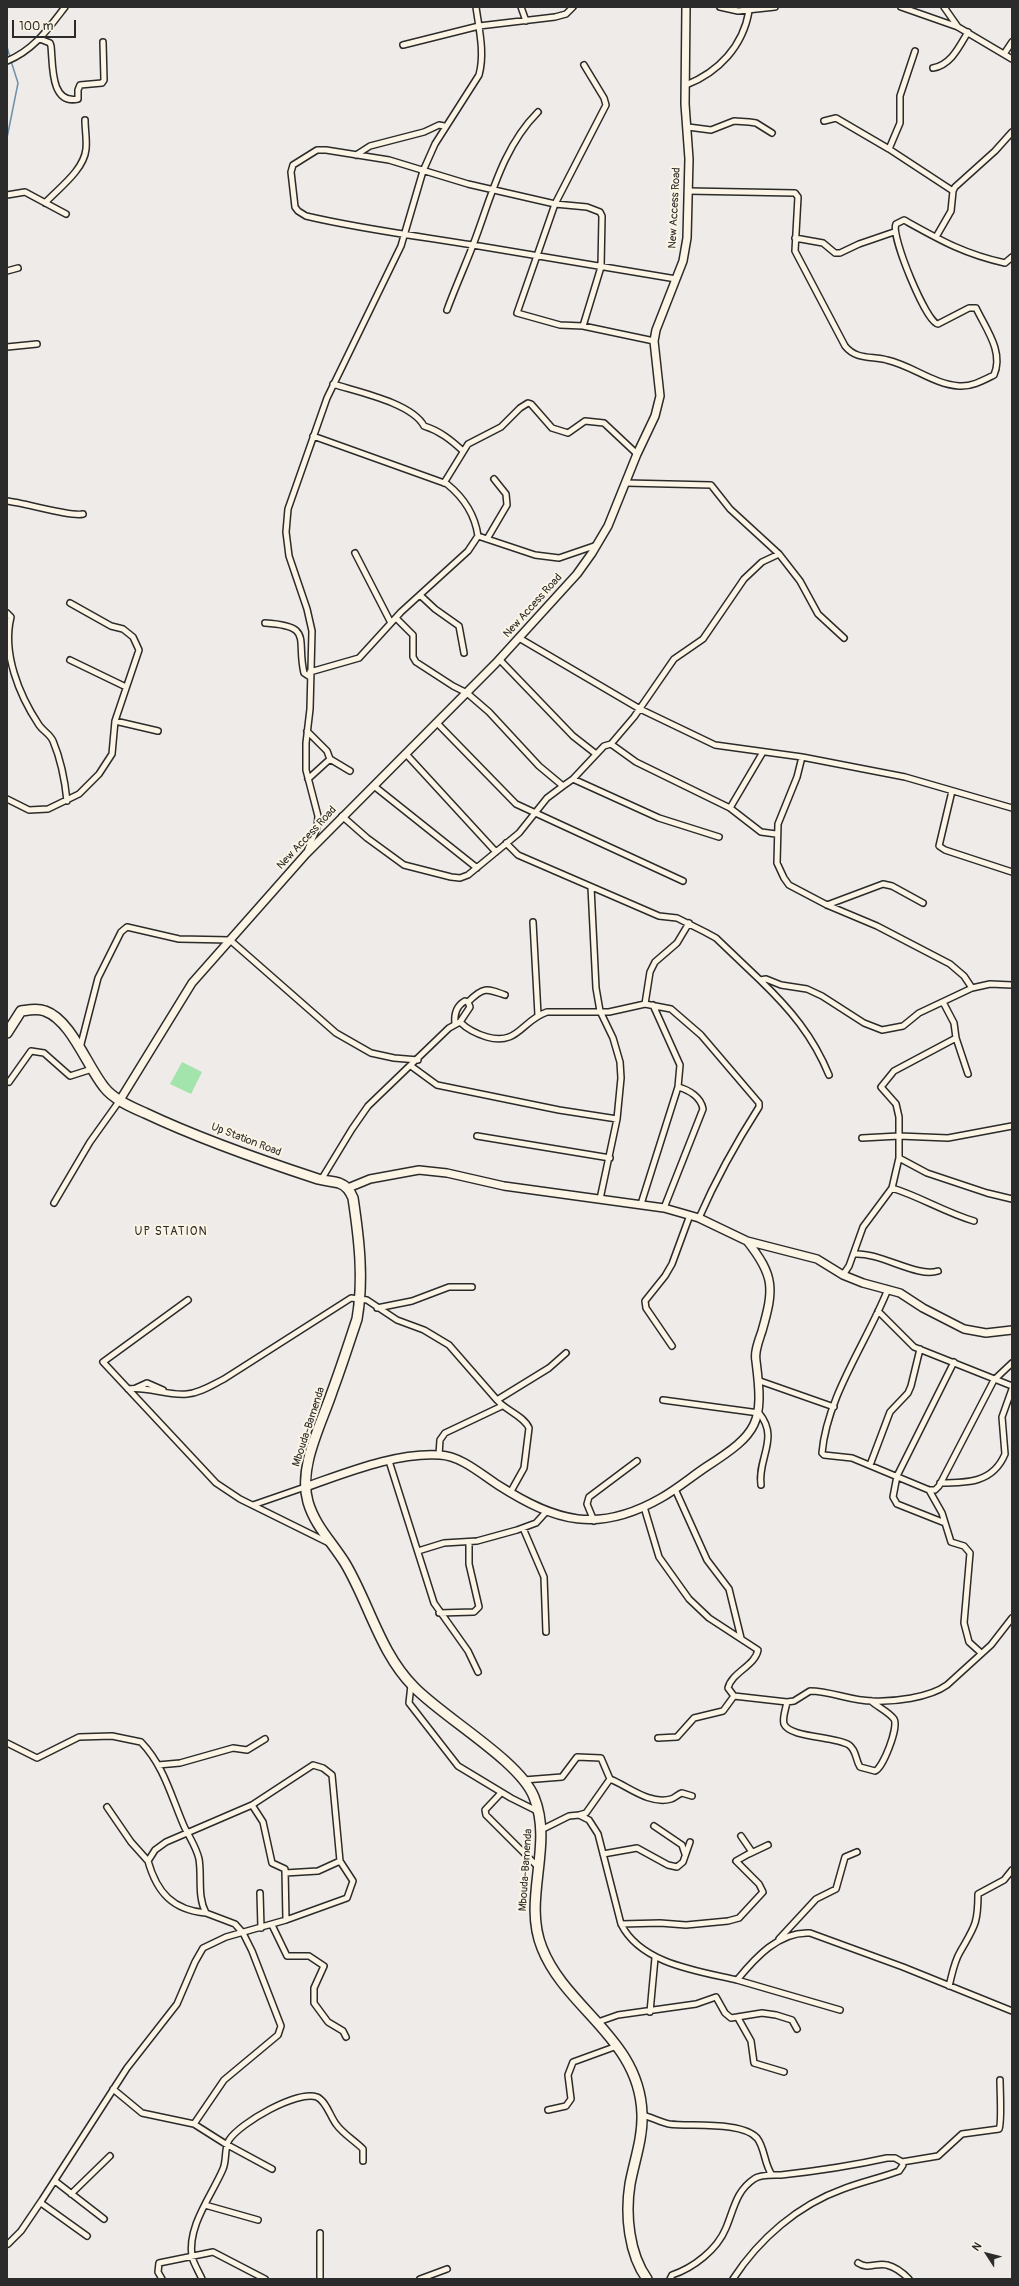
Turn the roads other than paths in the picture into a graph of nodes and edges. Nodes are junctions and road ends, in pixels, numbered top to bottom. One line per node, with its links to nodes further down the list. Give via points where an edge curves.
1 (65, 7): 15 (street)
2 (476, 7): 12 (street)
3 (521, 7): 11 (street)
4 (573, 7): 11 (street, via 566,14 555,18)
5 (686, 7): 25 (street, New Access Road)
6 (720, 7): 10 (street)
7 (775, 7): 10 (street)
8 (901, 7): 13 (street)
9 (944, 7): 13 (street)
10 (749, 11): 25 (street, via 744,30 729,56 699,80)
11 (526, 21): 12 (street)
12 (479, 26): 18 (street); 29 (street, via 482,64 479,75)
13 (958, 27): 14 (street)
14 (968, 32): 20 (street); 24 (street, via 950,59 940,67)
15 (40, 39): 16 (street, via 50,43 58,90 66,98 76,100 80,85 102,83 104,80); 22 (street, via 28,50)
16 (103, 42)
17 (1012, 42): 20 (street)
18 (404, 45)
19 (915, 51): 33 (street, via 900,96 900,122)
20 (1004, 54): 21 (street)
21 (1012, 59)
22 (7, 60)
23 (584, 65): 41 (street, via 606,105)
24 (933, 68)
25 (686, 86): 30 (street, New Access Road)
26 (538, 112): 36 (street, via 517,137)
27 (85, 120): 40 (street, via 84,158 74,173)
28 (824, 121): 33 (street, via 836,118)
29 (444, 126): 34 (street, via 439,125 424,132 370,146); 35 (street)
30 (688, 127): 32 (street, via 711,130 734,122 749,122 756,123); 37 (street, New Access Road)
31 (1012, 132): 38 (street)
32 (772, 133)
33 (890, 149): 38 (street)
34 (356, 155): 35 (street, via 389,160); 44 (street, via 317,150 293,165 291,172 295,207 306,216)
35 (422, 172): 36 (street); 44 (street)
36 (492, 188): 41 (street); 47 (street)
37 (688, 191): 46 (street, via 795,193 798,197); 53 (street, New Access Road, via 687,238 683,261)
38 (953, 191): 45 (street, via 951,211)
39 (7, 195): 40 (street, via 25,192)
40 (45, 203): 42 (street)
41 (555, 204): 48 (street); 50 (street, via 587,207 600,212)
42 (66, 214)
43 (894, 232): 45 (street, via 896,224 904,220); 46 (street, via 840,253 835,253 822,243); 46 (street, via 918,296 935,324 969,308 976,308 997,351 998,365 994,375 973,385 961,386 930,379 887,360 850,353 798,260)
44 (404, 235): 47 (street); 59 (street, via 396,258)
45 (936, 237): 49 (street, via 979,258 1005,263)
46 (795, 238)
47 (473, 245): 48 (street); 54 (street)
48 (537, 257): 50 (street); 55 (street, via 517,313 560,325)
49 (1012, 257)
50 (601, 267): 53 (street); 55 (street)
51 (18, 268): 52 (street)
52 (7, 271)
53 (676, 279): 56 (street, New Access Road, via 660,316)
54 (447, 310)
55 (583, 326): 56 (street)
56 (654, 341): 62 (street, New Access Road, via 660,396 655,416)
57 (36, 344): 58 (street)
58 (7, 347)
59 (333, 384): 60 (street); 61 (street, via 398,405 420,419 424,426 446,437)
60 (312, 436): 64 (street); 84 (street, via 288,509 286,532 289,556 312,631)
61 (463, 451): 62 (street, via 473,441 506,424 528,403 552,428 568,433 585,421 604,423); 64 (street)
62 (637, 454): 65 (street, New Access Road)
63 (494, 479): 69 (street, via 506,494 507,505)
64 (444, 483): 68 (street, via 462,497 476,525)
65 (626, 483): 70 (street, New Access Road); 72 (street, via 711,485 730,509)
66 (7, 501): 67 (street, via 73,515)
67 (83, 514)
68 (478, 536): 69 (street); 73 (street, via 468,551)
69 (487, 539): 70 (street, via 536,555 559,558)
70 (598, 545): 79 (street, New Access Road, via 577,574)
71 (355, 554): 78 (street)
72 (779, 554): 80 (street, via 794,571 818,614); 87 (street, via 762,562 744,579 703,639 674,659)
73 (420, 595): 76 (street); 81 (street, via 459,626)
74 (70, 602): 85 (street, via 111,626 123,629 137,643 138,656)
75 (7, 614): 105 (street, via 11,617 7,645 11,665 39,725 53,741 66,785)
76 (396, 618): 78 (street); 86 (street, via 413,635 413,657 416,662)
77 (265, 623): 84 (street, via 286,625 300,634 304,673)
78 (391, 623): 84 (street, via 359,658)
79 (519, 638): 82 (street, New Access Road); 87 (street)
80 (844, 638)
81 (464, 653)
82 (499, 659): 86 (street, New Access Road); 95 (street, via 573,736)
83 (70, 660): 85 (street)
84 (310, 675): 91 (street)
85 (126, 687): 88 (street)
86 (467, 693): 89 (street, New Access Road); 102 (street)
87 (640, 709): 92 (street); 93 (street, via 715,744)
88 (115, 721): 90 (street); 105 (street, via 114,746 110,758 83,790)
89 (437, 723): 94 (street, New Access Road); 108 (street, via 506,796)
90 (158, 731)
91 (307, 731): 97 (street, via 327,751); 99 (street)
92 (611, 744): 95 (street, via 604,746); 106 (street, via 636,762)
93 (763, 752): 96 (street); 106 (street)
94 (406, 754): 101 (street, New Access Road); 113 (street)
95 (596, 754): 100 (street)
96 (802, 757): 103 (street, via 905,777); 110 (street)
97 (330, 759): 98 (street); 99 (street)
98 (350, 771)
99 (308, 779): 114 (street, via 318,816 318,828)
100 (573, 779): 102 (street); 111 (street, via 659,818)
101 (374, 786): 109 (street, New Access Road); 115 (street)
102 (563, 786): 108 (street, via 547,798)
103 (952, 790): 107 (street); 116 (street, via 940,846 945,850)
104 (7, 799): 105 (street, via 29,810 48,809)
105 (67, 801)
106 (730, 808): 110 (street, via 761,832)
107 (1012, 808)
108 (535, 813): 112 (street, via 519,833); 117 (street)
109 (342, 816): 114 (street, New Access Road); 115 (street, via 404,865 451,878 468,875)
110 (776, 834): 120 (street, via 777,863 789,885)
111 (719, 837)
112 (506, 843): 113 (street); 118 (street, via 518,855)
113 (496, 852): 115 (street)
114 (306, 854): 123 (street, New Access Road)
115 (477, 868)
116 (1012, 872)
117 (683, 881)
118 (591, 887): 122 (street, via 659,916 677,918); 132 (street, via 596,988)
119 (923, 903): 120 (street, via 892,886 883,884)
120 (827, 905): 126 (street, via 877,926 950,964 964,976)
121 (534, 922): 133 (street)
122 (689, 923): 124 (street, via 716,938); 130 (street, via 676,943 655,962 650,972)
123 (230, 940): 137 (street, via 179,939 127,927 120,932 98,978); 138 (street, via 336,1033 377,1055); 145 (street, New Access Road, via 192,983)
124 (760, 980): 129 (street, via 766,979 807,989 864,1023 882,1030 903,1026 919,1013); 142 (street, via 804,1028 819,1050)
125 (1012, 985): 126 (street, via 990,984)
126 (972, 988): 129 (street)
127 (505, 995): 128 (street, via 486,989 481,990)
128 (468, 1002): 134 (street, via 470,1007); 134 (street, via 465,1001 455,1012)
129 (943, 1002): 136 (street, via 954,1023)
130 (645, 1004): 131 (street); 132 (street, via 609,1012)
131 (653, 1005): 144 (street, via 680,1065); 162 (street, via 675,1012 696,1030 759,1103 715,1182)
132 (600, 1011): 133 (street, via 547,1012); 146 (street, via 613,1038 620,1062)
133 (538, 1015): 134 (street, via 506,1040 484,1036)
134 (457, 1023): 138 (street)
135 (7, 1033): 137 (highway, Up Station Road, via 21,1011 43,1010 60,1021)
136 (956, 1038): 141 (street); 149 (street, via 894,1071 884,1080 882,1089 896,1104)
137 (80, 1049): 140 (highway, Up Station Road)
138 (418, 1060): 139 (street)
139 (411, 1066): 146 (street, via 442,1086 559,1110); 153 (street, via 368,1106)
140 (92, 1069): 143 (street, via 70,1076 44,1053 31,1051); 145 (highway, Up Station Road, via 104,1088)
141 (968, 1074)
142 (829, 1075)
143 (9, 1082)
144 (678, 1087): 159 (street); 160 (street, via 692,1092 703,1109)
145 (120, 1100): 153 (highway, Up Station Road, via 147,1114 237,1150); 158 (street, via 84,1152)
146 (617, 1118): 151 (street)
147 (1012, 1126): 149 (street, via 948,1138)
148 (477, 1136): 151 (street)
149 (899, 1136): 150 (street); 152 (street)
150 (862, 1138)
151 (610, 1158): 156 (street)
152 (899, 1158): 155 (street); 157 (street, via 927,1173)
153 (321, 1180): 154 (highway, Up Station Road, via 339,1183)
154 (348, 1188): 156 (street, via 370,1179 419,1170 447,1172 504,1186); 170 (highway, via 353,1198 357,1222)
155 (892, 1188): 163 (street, via 921,1197 942,1210); 165 (street, via 863,1227)
156 (600, 1199): 159 (street)
157 (1012, 1199)
158 (54, 1203)
159 (641, 1204): 160 (street)
160 (664, 1208): 161 (street)
161 (690, 1215): 162 (street); 175 (street, via 666,1276 645,1301 646,1308)
162 (699, 1218): 164 (street)
163 (974, 1221)
164 (746, 1241): 167 (street, via 817,1259); 181 (street, via 763,1261 768,1273 771,1295 755,1359)
165 (854, 1254): 166 (street, via 872,1255 929,1272); 167 (street)
166 (938, 1271)
167 (843, 1275): 169 (street)
168 (472, 1287): 172 (street, via 448,1287 412,1301)
169 (888, 1289): 173 (street); 174 (street, via 900,1293 964,1329 986,1334)
170 (361, 1298): 172 (street); 183 (street, via 350,1298 237,1371 202,1390 188,1394); 196 (highway, Mbouda-Bamenda, via 340,1372 311,1452)
171 (188, 1300): 183 (street, via 103,1362)
172 (378, 1308): 184 (street, via 449,1345)
173 (878, 1311): 176 (street, via 909,1343); 187 (street, via 864,1335)
174 (1012, 1330)
175 (672, 1346)
176 (920, 1349): 178 (street); 192 (street, via 908,1393 890,1412)
177 (566, 1353): 184 (street, via 549,1368)
178 (954, 1362): 180 (street); 193 (street)
179 (1012, 1363): 180 (street)
180 (994, 1380): 182 (street); 194 (street)
181 (760, 1381): 187 (street); 188 (street)
182 (1012, 1388): 194 (street, via 1002,1417 1004,1458 979,1480 971,1483)
183 (128, 1389): 200 (street, via 216,1483)
184 (497, 1400): 186 (street)
185 (663, 1400): 188 (street)
186 (502, 1406): 189 (street, via 445,1433 440,1440); 199 (street, via 524,1421 529,1428 524,1468)
187 (834, 1407): 192 (street, via 825,1432 823,1454 852,1458)
188 (759, 1413): 195 (street, via 763,1418 769,1440 760,1475); 197 (street, via 754,1427 733,1450)
189 (439, 1455): 190 (street); 199 (street, via 460,1460)
190 (389, 1461): 196 (street); 208 (street)
191 (637, 1461): 203 (street, via 589,1497 588,1504)
192 (870, 1465): 193 (street)
193 (897, 1476): 198 (street); 204 (street, via 894,1502)
194 (940, 1483): 198 (street, via 934,1490)
195 (761, 1485)
196 (305, 1487): 200 (street); 207 (highway, Mbouda-Bamenda, via 314,1519)
197 (675, 1488): 201 (street); 212 (street, via 707,1560 729,1589)
198 (929, 1490): 204 (street)
199 (510, 1493): 202 (street)
200 (253, 1505): 207 (street)
201 (644, 1506): 203 (street, via 615,1517); 212 (street, via 654,1543 668,1570 699,1609)
202 (546, 1512): 203 (street, via 571,1519); 205 (street, via 536,1523)
203 (594, 1521)
204 (945, 1523): 213 (street, via 951,1542 964,1546 970,1552 964,1623 969,1642)
205 (522, 1528): 206 (street, via 485,1540); 211 (street, via 544,1577)
206 (469, 1542): 208 (street, via 444,1543); 209 (street, via 469,1564 479,1607 474,1612)
207 (330, 1543): 215 (highway, Mbouda-Bamenda, via 343,1559 386,1647)
208 (418, 1551): 209 (street)
209 (439, 1613): 214 (street, via 468,1651)
210 (1012, 1618): 213 (street, via 990,1645)
211 (546, 1632)
212 (741, 1638): 216 (street, via 758,1650 755,1657 730,1682 728,1688)
213 (980, 1652): 217 (street, via 939,1691 913,1698)
214 (478, 1672)
215 (411, 1685): 224 (highway, Mbouda-Bamenda, via 435,1707 510,1765); 225 (street, via 409,1703 452,1760 466,1772)
216 (734, 1696): 218 (street); 219 (street, via 723,1711 694,1718 677,1737)
217 (871, 1701): 218 (street, via 810,1691 794,1701); 218 (street, via 893,1718 895,1724 886,1754 880,1767 875,1771 860,1767 854,1749 845,1743 787,1728 783,1721)
218 (787, 1702)
219 (658, 1738)
220 (265, 1739): 222 (street, via 247,1750 233,1748 180,1763)
221 (7, 1743): 222 (street, via 37,1758 79,1737 112,1736 134,1739 146,1747)
222 (158, 1765): 233 (street)
223 (610, 1779): 224 (street, via 601,1758 580,1756 562,1777); 226 (street, via 637,1794 652,1798 670,1799 682,1793); 230 (street, via 586,1813)
224 (524, 1780): 229 (highway, Mbouda-Bamenda, via 535,1798)
225 (500, 1792): 229 (street); 243 (street, via 485,1810 486,1815)
226 (692, 1796)
227 (252, 1804): 233 (street); 241 (street, via 313,1765 323,1768 332,1775); 245 (street, via 263,1822 272,1863 284,1867)
228 (106, 1807): 240 (street)
229 (537, 1811): 232 (highway, Mbouda-Bamenda)
230 (578, 1815): 232 (street, via 569,1816); 238 (street, via 589,1820 595,1827)
231 (654, 1826): 239 (street, via 682,1845)
232 (541, 1830): 243 (highway, Mbouda-Bamenda)
233 (188, 1834): 240 (street, via 160,1846); 247 (street, via 199,1861 202,1905)
234 (741, 1836): 242 (street, via 752,1852)
235 (690, 1842): 239 (street)
236 (768, 1845): 242 (street)
237 (857, 1852): 253 (street, via 845,1857 836,1889 816,1899)
238 (603, 1854): 239 (street, via 637,1848 668,1865 678,1867); 249 (street)
239 (686, 1855)
240 (148, 1861): 247 (street, via 172,1903 189,1912)
241 (340, 1861): 245 (street, via 318,1871); 248 (street, via 353,1881 347,1898)
242 (736, 1861): 249 (street, via 759,1884 763,1892 739,1918 694,1924)
243 (538, 1868): 261 (highway, Mbouda-Bamenda, via 534,1923 542,1949 556,1974)
244 (1012, 1870): 256 (street, via 1004,1880 978,1894 976,1922 960,1953)
245 (285, 1873): 248 (street)
246 (260, 1893): 251 (street)
247 (206, 1913): 252 (street, via 235,1924)
248 (286, 1920): 250 (street)
249 (621, 1924): 254 (street, via 635,1943)
250 (272, 1925): 251 (street); 263 (street, via 287,1956 309,1956 324,1966 314,1988 314,2002 328,2022 344,2031)
251 (261, 1928): 252 (street)
252 (243, 1933): 267 (street, via 211,1942 203,1948 177,2004); 270 (street, via 281,2026 278,2035 224,2080)
253 (779, 1940): 255 (street); 256 (street, via 800,1932 823,1935)
254 (655, 1958): 255 (street); 259 (street)
255 (737, 1980): 257 (street)
256 (949, 1986): 258 (street)
257 (840, 2010)
258 (1012, 2011)
259 (650, 2012): 260 (street, via 696,2004 716,1997 728,2016); 261 (street, via 618,2015)
260 (738, 2018): 262 (street, via 755,2013 776,2014 792,2020); 265 (street, via 751,2041 754,2063)
261 (598, 2022): 264 (highway, Mbouda-Bamenda)
262 (797, 2029)
263 (346, 2037)
264 (618, 2046): 268 (street, via 572,2062 568,2074 571,2100 566,2106); 269 (highway, Mbouda-Bamenda, via 640,2095)
265 (784, 2072)
266 (1000, 2080): 274 (street, via 1002,2122 999,2129 962,2134 938,2156)
267 (113, 2089): 270 (street, via 148,2115); 277 (street)
268 (548, 2110)
269 (642, 2115): 276 (street, via 666,2123 733,2128 753,2135 758,2140 767,2168); 294 (highway, Mbouda-Bamenda, via 630,2188 629,2223 633,2248 640,2269)
270 (194, 2124): 271 (street)
271 (227, 2144): 273 (street, via 236,2133 266,2111 284,2102 308,2096 322,2101 336,2124 362,2148); 275 (street); 280 (street, via 224,2168)
272 (110, 2156): 278 (street)
273 (364, 2161)
274 (902, 2162): 276 (street, via 895,2158 887,2158 834,2169); 296 (street, via 899,2171 842,2189 799,2211 778,2227)
275 (272, 2169)
276 (772, 2175): 295 (street, via 754,2178 742,2190 719,2239 692,2266 672,2275)
277 (55, 2181): 278 (street); 279 (street)
278 (71, 2194): 281 (street)
279 (41, 2203): 284 (street); 285 (street, via 21,2231)
280 (205, 2205): 282 (street); 286 (street, via 194,2234)
281 (104, 2219)
282 (258, 2220)
283 (320, 2233): 292 (street)
284 (87, 2236)
285 (7, 2244)
286 (192, 2257): 289 (street, via 159,2263 158,2272); 290 (street); 291 (street, via 209,2252 218,2253)
287 (858, 2263): 297 (street, via 865,2267 886,2264 902,2272)
288 (447, 2269): 293 (street)
289 (162, 2279)
290 (202, 2279)
291 (265, 2279)
292 (320, 2279)
293 (420, 2279)
294 (647, 2279)
295 (670, 2279)
296 (733, 2279)
297 (909, 2279)

